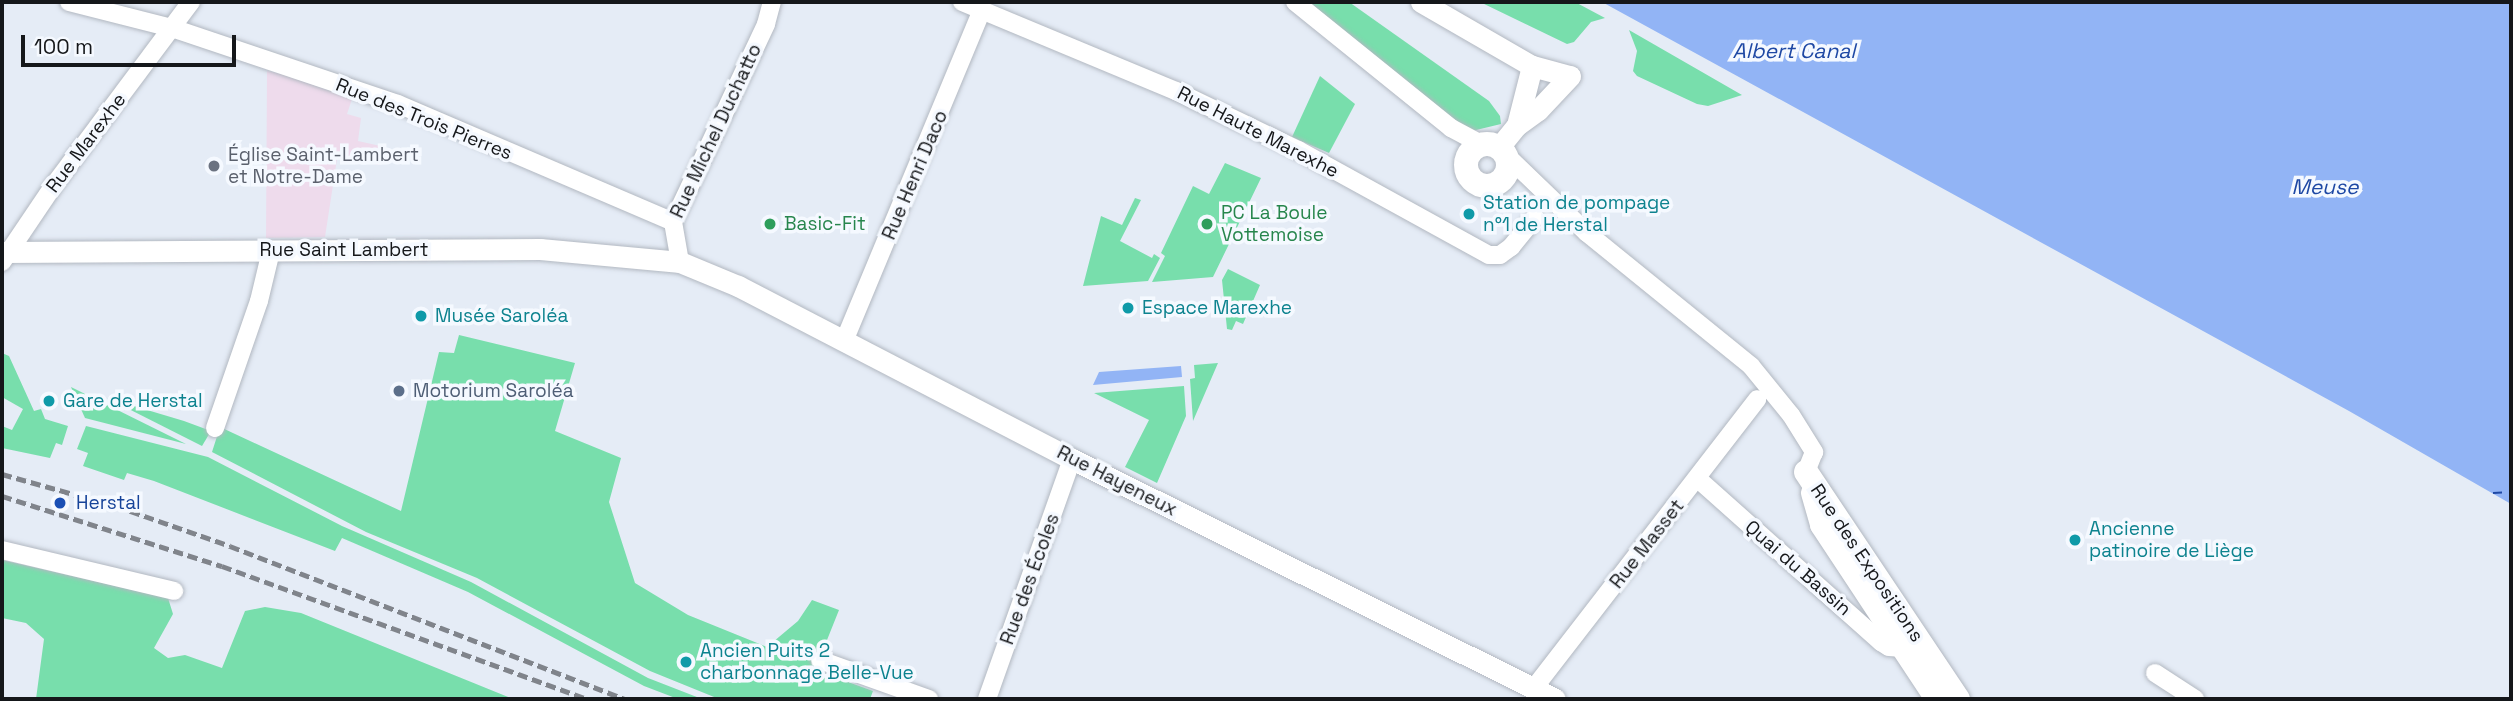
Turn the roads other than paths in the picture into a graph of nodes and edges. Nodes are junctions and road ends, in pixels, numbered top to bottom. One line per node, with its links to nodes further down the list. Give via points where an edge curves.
1 (69, 2): 8 (street, Rue des Trois Pierres)
2 (191, 2): 8 (street, Rue Marexhe)
3 (772, 2): 13 (street, Rue Michel Duchatto, via 766,24)
4 (962, 2): 7 (street, Rue Haute Marexhe)
5 (1295, 2): 11 (street, via 1451,128)
6 (1421, 2): 9 (street)
7 (982, 10): 12 (street, Rue Haute Marexhe, via 1164,85 1298,150 1489,255 1500,255 1511,247); 17 (street, Rue Henri Daco)
8 (172, 27): 13 (street, Rue des Trois Pierres, via 398,104); 15 (street, Rue Marexhe)
9 (1532, 65): 10 (street); 10 (street, via 1570,76)
10 (1517, 125): 11 (street)
11 (1495, 149): 21 (street, via 1587,233 1751,366 1814,452)
12 (1535, 217)
13 (673, 222): 16 (street, Rue Michel Duchatto)
14 (271, 251): 15 (street, Rue Saint Lambert); 16 (street, Rue Saint Lambert, via 540,249); 19 (street, via 259,301)
15 (4, 256)
16 (680, 261): 17 (street, Rue Hayeneux)
17 (845, 339): 20 (street, Rue Hayeneux)
18 (1757, 399): 22 (street, Rue Masset)
19 (215, 428)
20 (1072, 459): 28 (street, Rue Hayeneux); 30 (street, Rue des Écoles)
21 (1806, 472): 25 (main road, Rue des Expositions, via 1822,525); 33 (main road, Rue des Expositions)
22 (1698, 479): 25 (street, Quai du Bassin, via 1881,642); 28 (street, Rue Masset)
23 (2, 550): 24 (street)
24 (174, 591)
25 (1903, 648): 32 (main road, Rue des Expositions)
26 (820, 660): 29 (street)
27 (2155, 673): 34 (street)
28 (1534, 688): 31 (street, Rue Hayeneux)
29 (929, 699)
30 (987, 699)
31 (1555, 699)
32 (1937, 699)
33 (1958, 699)
34 (2195, 699)

